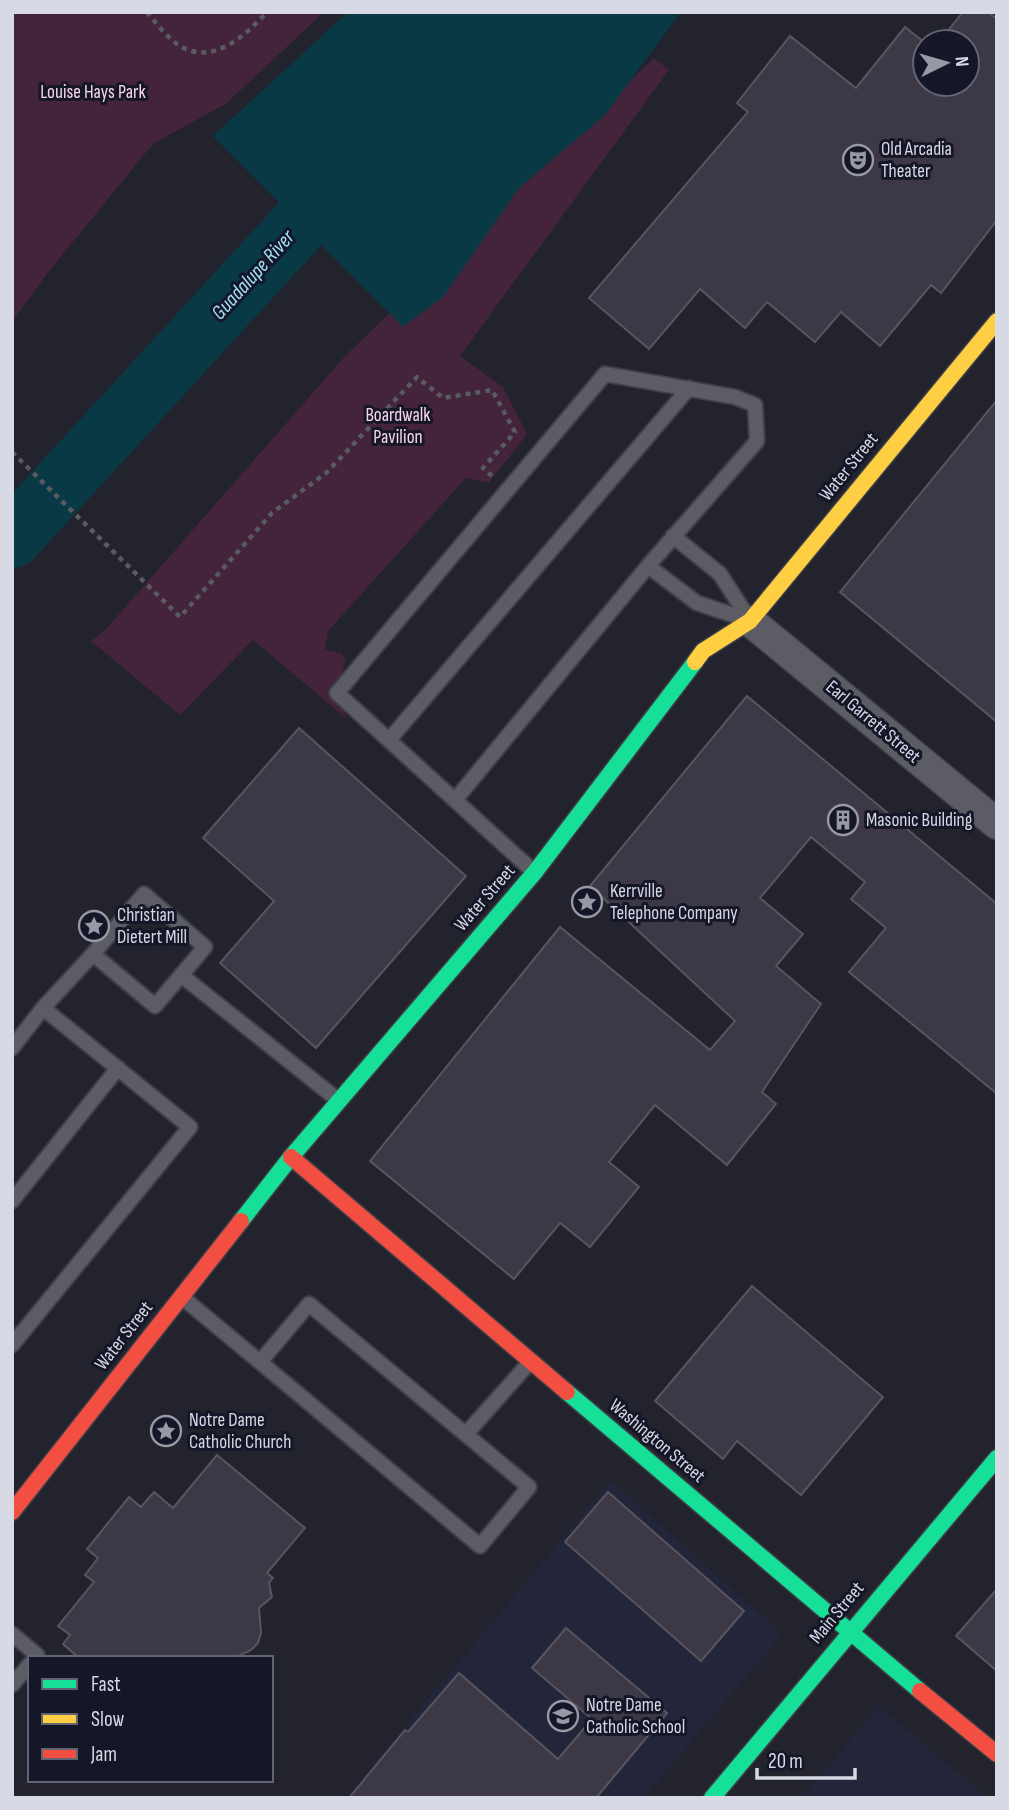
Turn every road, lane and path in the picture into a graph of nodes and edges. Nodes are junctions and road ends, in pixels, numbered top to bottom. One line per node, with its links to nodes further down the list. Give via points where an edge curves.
1 (147, 12): 2 (path, via 178,45 211,52 246,34)
2 (268, 12)
3 (997, 321): 9 (street, Water Street)
4 (688, 388): 6 (lane, via 605,374); 7 (lane, via 755,405 757,441); 10 (lane)
5 (12, 452): 6 (path, via 180,617 272,513 326,473 417,377 443,398 492,390 515,432 483,468)
6 (507, 490): 10 (lane, via 337,694)
7 (673, 536): 8 (lane); 9 (lane, via 720,574)
8 (648, 566): 9 (lane, via 697,603); 11 (lane)
9 (750, 621): 12 (street, Earl Garrett Street); 13 (street, Water Street, via 703,651)
10 (388, 740): 11 (lane)
11 (455, 800): 13 (lane)
12 (997, 824)
13 (535, 872): 19 (street, Water Street)
14 (93, 954): 15 (lane, via 155,1006); 15 (lane, via 144,894 205,947); 16 (lane)
15 (181, 975): 19 (lane)
16 (43, 1008): 17 (lane); 18 (lane)
17 (12, 1048)
18 (118, 1068): 21 (lane); 23 (lane, via 190,1126)
19 (339, 1101): 20 (street, Water Street)
20 (291, 1157): 22 (street, Water Street); 24 (street, Washington Street)
21 (12, 1201)
22 (182, 1297): 25 (lane); 28 (street, Water Street)
23 (12, 1345)
24 (531, 1361): 26 (lane); 29 (street, Washington Street)
25 (260, 1362): 26 (lane, via 309,1304); 26 (lane, via 480,1546 528,1487)
26 (466, 1434)
27 (997, 1458): 29 (street, Main Street)
28 (17, 1497)
29 (849, 1632): 34 (street, Washington Street); 35 (street, Main Street)
30 (12, 1634): 31 (lane)
31 (36, 1656)
32 (28, 1666): 33 (lane)
33 (12, 1685)
34 (997, 1754)
35 (712, 1798)

